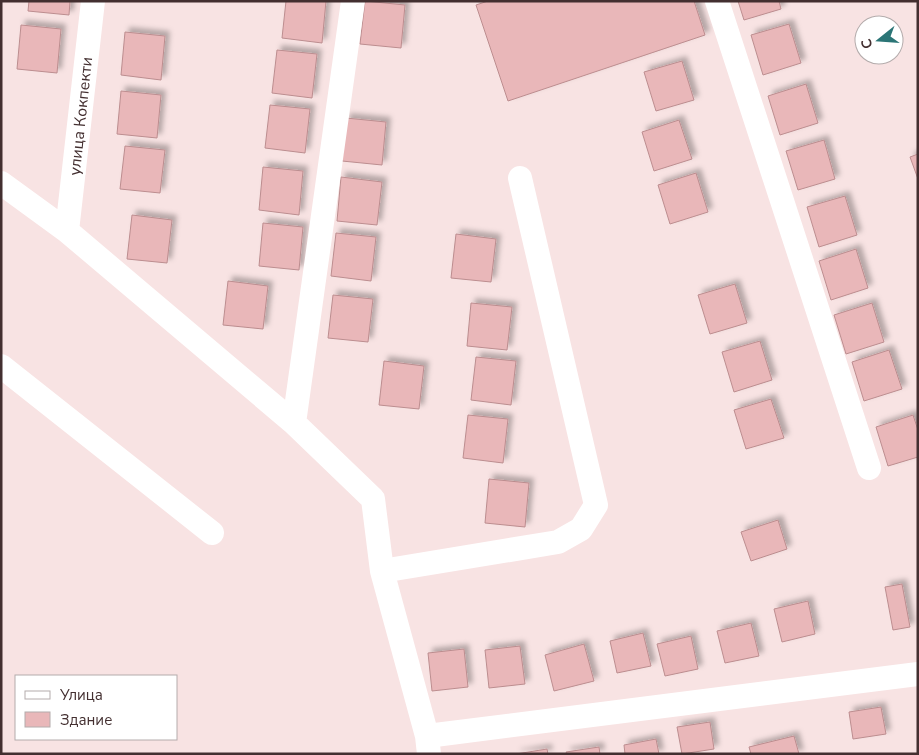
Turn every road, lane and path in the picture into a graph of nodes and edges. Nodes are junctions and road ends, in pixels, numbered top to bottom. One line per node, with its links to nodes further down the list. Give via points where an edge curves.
1 (93, 1): 6 (street, улица Кокпекти)
2 (353, 1): 8 (street)
3 (717, 1): 9 (street)
4 (520, 178): 11 (street, via 596,505 581,529 558,542)
5 (1, 183): 6 (street)
6 (67, 231): 8 (street)
7 (1, 366): 10 (street)
8 (294, 423): 11 (street, via 373,498)
9 (869, 468)
10 (212, 533)
11 (382, 571): 13 (street)
12 (918, 674): 13 (street)
13 (428, 745)

